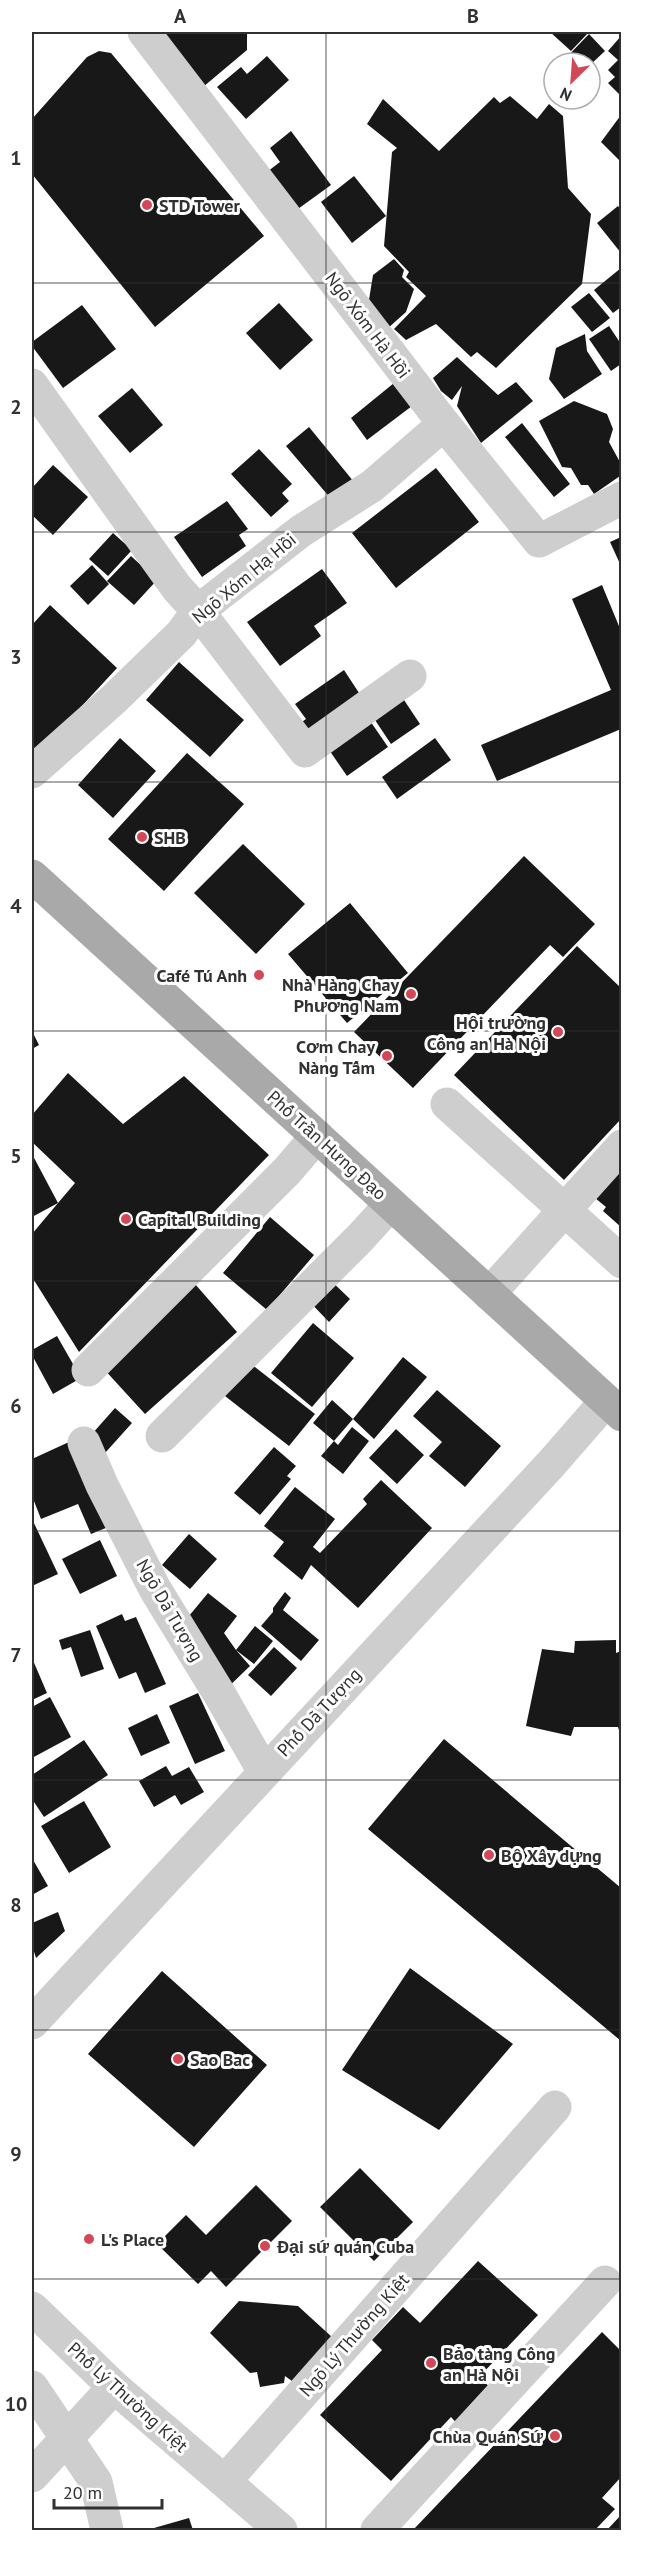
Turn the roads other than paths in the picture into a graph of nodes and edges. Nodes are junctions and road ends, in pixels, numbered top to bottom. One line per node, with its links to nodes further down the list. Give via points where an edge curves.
1 (144, 32): 3 (street, Ngõ Xóm Hà Hồi)
2 (32, 385): 5 (street, via 177,588)
3 (444, 424): 4 (street, Ngõ Xóm Hà Hồi, via 539,541); 5 (street, Ngõ Xóm Hạ Hồi, via 372,486 301,531)
4 (621, 498)
5 (198, 611): 6 (street, via 305,751); 7 (street, Ngõ Xóm Hạ Hồi, via 181,634 114,699)
6 (410, 676)
7 (32, 772)
8 (32, 876): 10 (main road, Phố Trần Hưng Đạo)
9 (447, 1104): 13 (street)
10 (317, 1136): 12 (main road, Phố Trần Hưng Đạo); 16 (street, via 287,1171)
11 (621, 1146): 13 (street)
12 (391, 1204): 15 (main road, Phố Trần Hưng Đạo); 18 (street)
13 (563, 1209): 14 (street); 15 (street)
14 (621, 1262)
15 (489, 1294): 17 (main road, Phố Trần Hưng Đạo)
16 (88, 1370)
17 (614, 1408): 20 (street, Phố Dã Tượng, via 550,1464)
18 (162, 1436)
19 (84, 1443): 20 (street, Ngõ Dã Tượng, via 155,1589)
20 (264, 1772): 21 (street, Phố Dã Tượng)
21 (32, 2023)
22 (555, 2107): 29 (street, Ngõ Lý Thường Kiệt)
23 (606, 2282): 32 (street)
24 (32, 2308): 26 (street, Phố Lý Thường Kiệt)
25 (32, 2387): 27 (street)
26 (114, 2387): 27 (street); 29 (street, Phố Lý Thường Kiệt)
27 (66, 2438): 28 (street); 30 (street, via 96,2482)
28 (32, 2475)
29 (225, 2481): 31 (street, Phố Lý Thường Kiệt)
30 (107, 2530)
31 (281, 2530)
32 (377, 2530)

